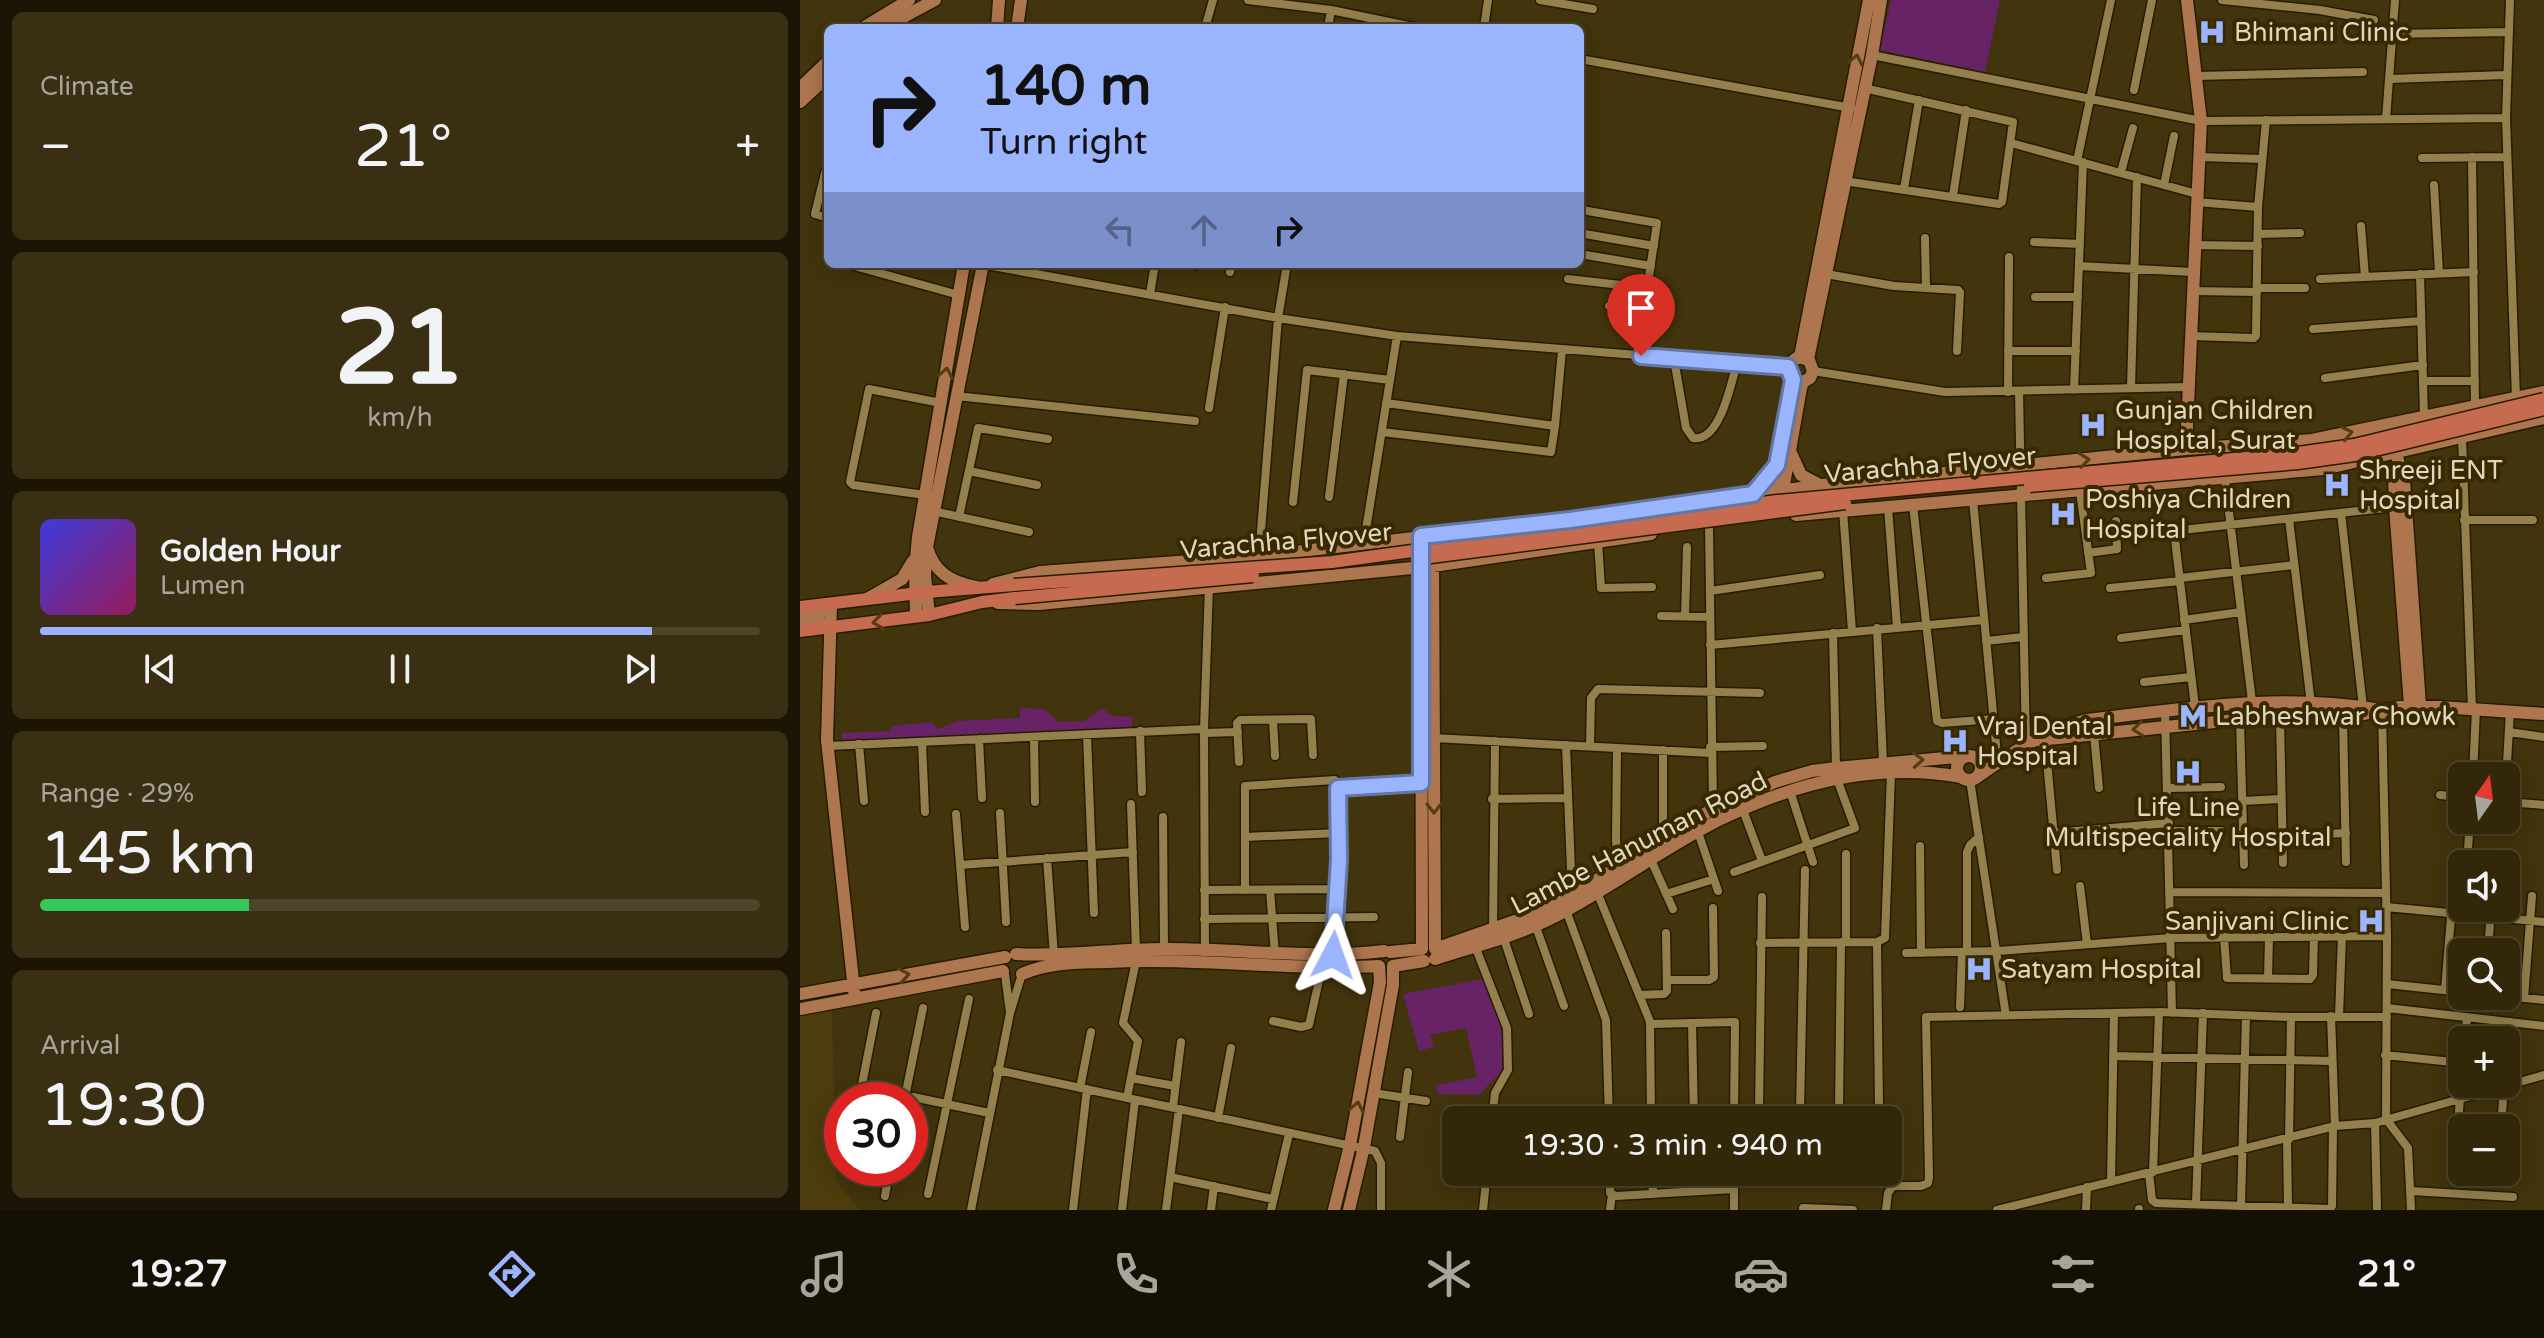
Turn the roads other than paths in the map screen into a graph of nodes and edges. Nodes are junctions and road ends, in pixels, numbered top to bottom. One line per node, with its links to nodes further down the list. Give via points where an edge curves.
1 (909, 0): 20 (street)
2 (935, 0): 21 (street)
3 (999, 0): 22 (street)
4 (1021, 0): 23 (street)
5 (1213, 0): 24 (street)
6 (1248, 0): 18 (street)
7 (1488, 0): 27 (street)
8 (1540, 0): 17 (street)
9 (1869, 0): 44 (street, one-way to 9)
10 (1881, 0): 30 (street)
11 (2111, 0): 42 (street)
12 (2152, 0): 40 (street)
13 (2187, 0): 35 (street)
14 (2222, 0): 19 (street)
15 (2395, 0): 29 (street)
16 (2510, 0): 28 (street)
17 (1593, 9)
18 (1331, 10): 25 (street); 26 (street)
19 (2374, 20)
20 (870, 24)
21 (890, 24)
22 (997, 24)
23 (1018, 24)
24 (1206, 24)
25 (1329, 24)
26 (1399, 24)
27 (1485, 24)
28 (2508, 32): 29 (street); 34 (street)
29 (2392, 34): 36 (street)
30 (1872, 55): 39 (street); 42 (street)
31 (1584, 60): 44 (street)
32 (824, 65): 38 (street)
33 (2363, 72): 35 (street)
34 (2506, 75): 36 (street); 46 (street)
35 (2197, 76): 49 (street)
36 (2389, 79): 47 (street)
37 (824, 80): 43 (street)
38 (800, 88)
39 (1864, 88): 41 (street); 44 (street)
40 (2134, 90)
41 (1919, 100): 45 (street); 65 (street)
42 (2090, 100): 49 (street); 58 (street)
43 (800, 102)
44 (1853, 108): 62 (street); 123 (street)
45 (1966, 110): 52 (street, via 2013,122); 66 (street)
46 (2506, 118): 47 (street); 55 (street)
47 (2386, 119): 48 (street)
48 (2266, 120): 49 (street); 57 (street)
49 (2201, 121): 53 (street)
50 (2133, 128): 59 (street)
51 (2174, 136): 63 (street)
52 (2011, 143): 58 (street); 66 (street, via 2000,204)
53 (2199, 157): 57 (street); 67 (street)
54 (2472, 157): 55 (street); 56 (street); 93 (street)
55 (2507, 157): 139 (street)
56 (2422, 158)
57 (2262, 159): 68 (street)
58 (2080, 162): 59 (street); 77 (street)
59 (2121, 172): 61 (street)
60 (824, 177): 70 (street, via 815,214)
61 (2137, 177): 63 (street); 91 (street)
62 (1844, 181): 65 (street); 95 (street)
63 (2164, 185): 67 (street)
64 (2434, 185): 94 (street)
65 (1904, 189): 66 (street)
66 (1953, 196)
67 (2196, 198): 68 (street); 78 (street)
68 (2258, 207): 74 (street)
69 (1584, 210): 79 (street, via 1656,222)
70 (824, 217)
71 (2361, 226): 97 (street)
72 (2300, 233): 74 (street)
73 (1585, 234): 79 (street)
74 (2258, 234): 80 (street)
75 (1925, 238): 101 (street)
76 (2034, 242): 77 (street)
77 (2080, 244): 84 (street)
78 (2194, 245): 80 (street); 92 (street)
79 (1654, 246): 83 (street)
80 (2258, 246): 103 (street)
81 (1584, 255): 83 (street)
82 (2009, 257): 119 (street)
83 (1651, 266): 100 (street)
84 (2079, 266): 91 (street); 108 (street)
85 (861, 268): 106 (street)
86 (963, 268): 106 (street)
87 (982, 268): 138 (street)
88 (1005, 268): 105 (street)
89 (1154, 268): 105 (street)
90 (1286, 268): 112 (street)
91 (2135, 268): 92 (street); 133 (street)
92 (2193, 272): 104 (street)
93 (2474, 272): 94 (street); 131 (street)
94 (2439, 273): 96 (street)
95 (1826, 274): 101 (street); 123 (street)
96 (2420, 274): 97 (street); 113 (street)
97 (2365, 277): 99 (street)
98 (1568, 279): 100 (street)
99 (2320, 279)
100 (1647, 288): 111 (street)
101 (1926, 288): 118 (street, via 1959,291)
102 (2305, 288): 103 (street)
103 (2257, 290): 104 (street); 116 (street, via 2254,338)
104 (2192, 291): 116 (street)
105 (1150, 294): 110 (street)
106 (959, 295): 141 (street, one-way to 106)
107 (2035, 297): 108 (street)
108 (2078, 297): 120 (street)
109 (1609, 306): 111 (street)
110 (1225, 307): 112 (street); 144 (street)
111 (1644, 310): 121 (street)
112 (1278, 318): 115 (street); 194 (street)
113 (2421, 321): 114 (street); 125 (street)
114 (2313, 329)
115 (1397, 336): 117 (street); 129 (street)
116 (2190, 336): 132 (street)
117 (1562, 350): 121 (street); 150 (street)
118 (1957, 351)
119 (2008, 351): 120 (street); 135 (street)
120 (2076, 351): 134 (street)
121 (1637, 356): 122 (street)
122 (1674, 359): 124 (street); 124 (street, via 1688,433 1700,439 1721,413)
123 (1807, 362): 127 (street, via 1792,360); 127 (street, via 1811,377); 135 (street, via 1945,392)
124 (1737, 363): 127 (street)
125 (2423, 365): 128 (street); 130 (street)
126 (1344, 374): 129 (street); 167 (street); 170 (street, via 1307,370)
127 (1794, 376): 155 (street); 157 (street)
128 (2325, 378)
129 (1390, 380): 142 (street)
130 (2423, 381): 131 (street); 146 (street)
131 (2475, 381): 143 (street)
132 (2188, 387): 133 (street); 154 (street)
133 (2131, 388): 134 (street)
134 (2074, 390): 136 (street)
135 (2008, 392): 136 (street)
136 (2019, 392): 158 (street)
137 (2544, 392): 139 (street)
138 (956, 396): 148 (street); 175 (street)
139 (2516, 398): 143 (street)
140 (2544, 399): 207 (main road, Varachha Flyover, bridge, via 2354,445 2298,453 1777,501 1332,562)
141 (941, 403): 166 (street); 166 (street, via 869,389 850,482)
142 (1386, 403): 150 (street); 151 (street)
143 (2475, 406): 146 (street)
144 (1209, 408)
145 (2544, 409): 207 (main road, Varachha Flyover, bridge, via 2355,455 2298,463 1840,503 1352,567)
146 (2424, 417): 149 (street)
147 (2544, 418): 152 (street)
148 (1195, 421)
149 (2393, 423): 154 (street, one-way to 149, via 2312,440); 156 (street)
150 (1555, 426): 151 (street, via 1551,452)
151 (1382, 432): 189 (street)
152 (2462, 437): 156 (street); 180 (street)
153 (1048, 439): 159 (street, via 980,427)
154 (2186, 449): 158 (street, one-way to 154)
155 (1790, 450): 162 (street, via 1801,475); 163 (street)
156 (2397, 458): 160 (street); 173 (street); 240 (street, via 2404,479)
157 (1777, 465): 163 (street); 165 (street)
158 (2021, 466): 162 (street); 168 (street)
159 (969, 471): 161 (street); 177 (street)
160 (2225, 479): 164 (street); 183 (street)
161 (1037, 485)
162 (1822, 485): 163 (street)
163 (1778, 491): 165 (street); 178 (street)
164 (2080, 491): 168 (street); 193 (street)
165 (1753, 494): 188 (street)
166 (925, 495): 192 (street)
167 (1329, 497)
168 (2020, 497): 169 (street); 230 (street)
169 (1973, 500): 171 (street); 219 (street)
170 (1293, 502)
171 (1913, 505): 172 (street); 222 (street)
172 (1888, 507): 174 (street); 223 (street)
173 (2395, 507): 176 (street); 240 (street)
174 (1843, 510): 178 (street); 228 (street)
175 (933, 511): 177 (street); 192 (street)
176 (2341, 513): 179 (street); 242 (street)
177 (959, 517): 186 (street)
178 (1774, 518): 184 (street)
179 (2289, 519): 183 (street); 196 (street)
180 (2464, 520): 181 (street); 243 (street)
181 (2533, 520)
182 (2116, 521): 193 (street, via 2117,549)
183 (2231, 524): 185 (street); 198 (street)
184 (1709, 526): 190 (street); 206 (street)
185 (2174, 531): 187 (street); 201 (street)
186 (1029, 532)
187 (2154, 533)
188 (1426, 535): 189 (street); 197 (street)
189 (1364, 542): 194 (street)
190 (1598, 542): 197 (street); 202 (street, via 1601,588)
191 (1687, 547): 217 (street)
192 (921, 550): 203 (street, via 942,574); 208 (street); 209 (street, via 902,579)
193 (2088, 553): 200 (street, via 2089,575)
194 (1259, 556): 195 (street)
195 (1207, 559): 203 (street, via 1040,572); 204 (street)
196 (2294, 565): 198 (street); 239 (street)
197 (1427, 567): 204 (street); 263 (street); 288 (street)
198 (2237, 571): 201 (street); 213 (street)
199 (1820, 575): 206 (street)
200 (2046, 578)
201 (2180, 580): 205 (street); 220 (street)
202 (1652, 587)
203 (981, 588): 207 (main road, Varachha Flyover); 208 (main road, Varachha Flyover)
204 (1209, 588): 210 (street, via 1039,604); 256 (street)
205 (2110, 588)
206 (1710, 591): 218 (street)
207 (1014, 592): 210 (main road, Varachha Flyover)
208 (921, 593): 209 (main road, Varachha Flyover); 215 (street)
209 (864, 600): 211 (main road, Varachha Flyover)
210 (982, 602): 215 (main road, Varachha Flyover)
211 (829, 604): 212 (main road, Varachha Flyover); 214 (street, via 821,612); 225 (street)
212 (800, 607)
213 (2241, 612): 220 (street); 238 (street)
214 (800, 614)
215 (923, 616): 225 (main road, Varachha Flyover, one-way to 225)
216 (1661, 616): 217 (street)
217 (1685, 616): 218 (street)
218 (1710, 617): 233 (street)
219 (1984, 620): 222 (street); 232 (street)
220 (2184, 620): 226 (street)
221 (800, 623): 225 (street, via 820,622)
222 (1927, 625): 223 (street); 251 (street, via 1937,721)
223 (1897, 627): 224 (street)
224 (1877, 628): 228 (street); 282 (street)
225 (830, 629): 227 (main road, Varachha Flyover); 270 (street)
226 (2186, 630): 231 (street); 234 (street)
227 (800, 631)
228 (1852, 631): 229 (street)
229 (1833, 633): 233 (street); 285 (street)
230 (2023, 637): 232 (street); 273 (street)
231 (2121, 638)
232 (1986, 641): 251 (street)
233 (1710, 645): 236 (street)
234 (2191, 677): 235 (street); 241 (street)
235 (2144, 682)
236 (1710, 692): 237 (street); 271 (street, via 1594,691); 276 (street)
237 (1760, 693)
238 (2252, 702): 239 (street); 241 (street); 248 (street)
239 (2311, 704): 242 (street)
240 (2415, 705): 243 (street); 245 (street)
241 (2195, 707): 244 (street)
242 (2363, 707): 245 (street)
243 (2474, 709): 246 (street); 283 (street)
244 (2165, 711): 254 (street); 265 (street, via 2086,720)
245 (2382, 711): 250 (street); 351 (street)
246 (2510, 711): 247 (street); 258 (street)
247 (2544, 714)
248 (2254, 718): 249 (street); 253 (street)
249 (2280, 718): 250 (street); 300 (street)
250 (2343, 718): 318 (street)
251 (1994, 719): 277 (street)
252 (1273, 720): 257 (street, via 1240,720); 278 (street, via 1311,719); 279 (street)
253 (2240, 720): 254 (street); 302 (street)
254 (2166, 726): 259 (street, one-way to 259); 292 (street)
255 (1140, 731): 256 (street); 260 (street); 294 (street)
256 (1204, 731): 257 (street); 345 (street)
257 (1238, 732): 281 (street)
258 (2509, 732): 262 (street); 284 (street)
259 (2094, 734): 265 (street); 291 (street)
260 (1087, 735): 261 (street); 327 (street)
261 (1034, 737): 264 (street); 303 (street)
262 (2544, 737)
263 (1434, 738): 266 (street); 395 (street, one-way to 395)
264 (979, 739): 267 (street); 297 (street)
265 (2042, 739): 273 (street); 317 (street)
266 (1495, 741): 269 (street); 299 (street)
267 (922, 742): 268 (street); 308 (street)
268 (859, 744): 270 (street); 301 (street)
269 (1566, 745): 271 (street); 298 (street)
270 (828, 746): 405 (street)
271 (1590, 746): 274 (street)
272 (1763, 746): 276 (street)
273 (2026, 746): 277 (street)
274 (1617, 748): 275 (street); 336 (street)
275 (1663, 750): 276 (street); 322 (street)
276 (1710, 750): 311 (street)
277 (2004, 754): 280 (street, Lambe Hanuman Road); 287 (street)
278 (1313, 755)
279 (1275, 756)
280 (1969, 756): 282 (street, Lambe Hanuman Road, one-way to 280); 287 (street, via 1981,767); 287 (street, via 1958,763 1957,771)
281 (1239, 762)
282 (1883, 762): 285 (street, Lambe Hanuman Road)
283 (2473, 762)
284 (2507, 762)
285 (1836, 773): 286 (street, Lambe Hanuman Road); 293 (street, Lambe Hanuman Road); 311 (street, Lambe Hanuman Road, via 1812,771 1775,782); 323 (street, via 1855,828)
286 (1891, 773): 287 (street, Lambe Hanuman Road); 381 (street, via 1887,931)
287 (1969, 778): 321 (street)
288 (1421, 783): 290 (street); 395 (street)
289 (2221, 787): 292 (street)
290 (1338, 788): 316 (street); 320 (street, via 1332,780 1248,784)
291 (2099, 788)
292 (2168, 788): 313 (street)
293 (1790, 791): 307 (street, Lambe Hanuman Road); 323 (street)
294 (1142, 792)
295 (2440, 795): 296 (street)
296 (2448, 796)
297 (982, 798)
298 (1568, 798): 299 (street); 338 (street)
299 (1492, 799): 373 (street)
300 (2281, 799): 302 (street); 334 (street)
301 (864, 801)
302 (2242, 801): 337 (street)
303 (1035, 802)
304 (2520, 803): 306 (street)
305 (1131, 804): 325 (street)
306 (2544, 805)
307 (1743, 810): 311 (street, Lambe Hanuman Road); 331 (street)
308 (925, 812)
309 (1000, 813): 330 (street)
310 (956, 814): 335 (street)
311 (1717, 814): 315 (street, Lambe Hanuman Road); 322 (street, Lambe Hanuman Road)
312 (1163, 817): 391 (street)
313 (2169, 827): 314 (street); 317 (street); 350 (street)
314 (2221, 831)
315 (1698, 832): 329 (street, Lambe Hanuman Road); 342 (street)
316 (1339, 833): 320 (street); 344 (street)
317 (2053, 833): 340 (street)
318 (2346, 833): 319 (street); 333 (street)
319 (2304, 835)
320 (1245, 837): 346 (street)
321 (1979, 837): 387 (street); 388 (street, via 1968,848)
322 (1663, 839): 336 (street, Lambe Hanuman Road)
323 (1807, 844): 331 (street); 332 (street)
324 (1920, 846): 390 (street)
325 (1133, 852): 327 (street); 392 (street)
326 (1846, 854): 380 (street)
327 (1092, 855): 328 (street); 359 (street)
328 (1047, 858): 330 (street); 396 (street)
329 (1651, 860): 349 (street, Lambe Hanuman Road); 352 (street)
330 (1002, 861): 335 (street); 367 (street)
331 (1762, 861): 341 (street)
332 (1813, 862)
333 (2346, 862)
334 (2283, 863)
335 (960, 865): 371 (street)
336 (1618, 865): 373 (street, Lambe Hanuman Road)
337 (2244, 865)
338 (1571, 870)
339 (1805, 870): 383 (street)
340 (2057, 870)
341 (1734, 872)
342 (1714, 879): 348 (street); 352 (street)
343 (2080, 886): 384 (street)
344 (1337, 889): 347 (street); 362 (street)
345 (1204, 890): 346 (street); 363 (street)
346 (1245, 890): 347 (street)
347 (1270, 890): 364 (street)
348 (1718, 891)
349 (1597, 892): 358 (street, Lambe Hanuman Road); 410 (street)
350 (2170, 892): 351 (street); 379 (street)
351 (2386, 893): 355 (street)
352 (1666, 894): 357 (street)
353 (2532, 896): 366 (street)
354 (1762, 897): 382 (street)
355 (2386, 907): 360 (street); 376 (street)
356 (1713, 908): 404 (street, via 1714,977)
357 (1673, 909)
358 (1566, 910): 370 (street, Lambe Hanuman Road); 468 (street, via 1606,1020)
359 (1094, 913)
360 (2448, 914)
361 (1374, 917): 362 (street)
362 (1336, 918): 364 (street); 394 (street)
363 (1204, 919): 364 (street); 397 (street)
364 (1272, 919): 393 (street)
365 (2520, 919): 366 (street)
366 (2530, 921): 369 (street); 412 (street)
367 (1006, 922)
368 (2450, 922): 407 (street)
369 (2544, 922)
370 (1535, 924): 373 (street, Lambe Hanuman Road); 416 (street)
371 (965, 927)
372 (1666, 933): 404 (street)
373 (1496, 935): 385 (street, Lambe Hanuman Road); 395 (street, Lambe Hanuman Road); 427 (street)
374 (2314, 936): 375 (street); 378 (street); 403 (street, via 2312,978)
375 (2342, 936): 376 (street); 430 (street)
376 (2387, 936): 406 (street)
377 (2224, 937): 378 (street); 379 (street); 403 (street, via 2226,977)
378 (2269, 937): 403 (street)
379 (2171, 938): 384 (street); 425 (street)
380 (1843, 942): 381 (street); 383 (street); 474 (street)
381 (1877, 942): 475 (street)
382 (1760, 943): 383 (street); 472 (street)
383 (1803, 943): 473 (street)
384 (2087, 944): 387 (street)
385 (1475, 946): 395 (street, Lambe Hanuman Road); 467 (street, via 1507,1028 1508,1070)
386 (1387, 951): 394 (street); 395 (street); 399 (street, via 1377,957); 400 (street, via 1396,958)
387 (1998, 951): 388 (street); 428 (street)
388 (1964, 952): 390 (street); 417 (street)
389 (1906, 953): 390 (street)
390 (1921, 953)
391 (1164, 954): 392 (street); 397 (street)
392 (1136, 955): 396 (street); 402 (street, via 1050,965); 454 (street, via 1123,1023 1138,1041)
393 (1275, 955): 394 (street); 397 (street)
394 (1333, 955)
395 (1429, 955): 400 (street)
396 (1054, 956): 398 (street)
397 (1205, 956): 401 (street)
398 (1007, 964): 402 (street, via 1015,977); 402 (street, via 1025,962); 405 (street, one-way to 398); 413 (street); 423 (street)
399 (1379, 966): 400 (street); 401 (street); 485 (street, one-way to 399)
400 (1393, 966): 460 (street)
401 (1322, 967): 433 (street, via 1309,1025)
402 (1022, 974): 423 (street)
403 (2268, 978)
404 (1668, 980): 410 (street, via 1666,993)
405 (852, 984): 409 (street); 413 (street)
406 (2387, 984): 407 (street); 421 (street)
407 (2445, 990): 408 (street)
408 (2448, 990)
409 (800, 994)
410 (1639, 995): 434 (street)
411 (2520, 998): 412 (street)
412 (2524, 998): 415 (street)
413 (855, 999): 419 (street)
414 (969, 999): 466 (street)
415 (2544, 1000)
416 (1564, 1006)
417 (1960, 1007)
418 (923, 1008): 456 (street)
419 (800, 1009)
420 (2159, 1012): 424 (street); 425 (street); 445 (street)
421 (2387, 1012): 430 (street); 432 (street); 443 (street)
422 (876, 1013): 455 (street)
423 (1010, 1013): 451 (street)
424 (2114, 1013): 428 (street); 444 (street)
425 (2172, 1013): 426 (street)
426 (2203, 1013): 429 (street); 446 (street)
427 (1529, 1014)
428 (2006, 1016): 500 (street, via 1926,1017 1929,1178 1921,1186)
429 (2246, 1016): 431 (street); 447 (street)
430 (2335, 1016): 431 (street); 449 (street)
431 (2291, 1017): 448 (street)
432 (2467, 1017): 435 (street); 437 (street)
433 (1273, 1021)
434 (1650, 1021): 436 (street); 469 (street)
435 (2511, 1022): 438 (street); 439 (street)
436 (1692, 1023): 470 (street); 471 (street, via 1735,1022)
437 (2466, 1026)
438 (2511, 1026)
439 (2544, 1026)
440 (1091, 1032): 459 (street)
441 (1181, 1042): 458 (street)
442 (1231, 1048): 478 (street)
443 (2385, 1055): 450 (street); 479 (street)
444 (2113, 1056): 445 (street); 490 (street)
445 (2157, 1057): 446 (street); 488 (street)
446 (2201, 1058): 447 (street); 487 (street)
447 (2245, 1060): 448 (street); 486 (street)
448 (2290, 1060): 449 (street); 484 (street)
449 (2332, 1061): 481 (street)
450 (2448, 1062)
451 (997, 1070): 459 (street); 477 (street)
452 (1408, 1072): 461 (street)
453 (2544, 1075): 457 (street)
454 (1131, 1078): 458 (street); 463 (street)
455 (862, 1082)
456 (908, 1082)
457 (2520, 1082)
458 (1175, 1086): 476 (street)
459 (1084, 1088): 463 (street); 515 (street)
460 (1373, 1093): 461 (street); 485 (street)
461 (1405, 1098): 465 (street); 483 (street)
462 (2457, 1098): 479 (street)
463 (1131, 1099): 476 (street); 516 (street)
464 (928, 1101): 466 (street)
465 (1426, 1101)
466 (948, 1104): 477 (street); 504 (street)
467 (1494, 1106)
468 (1609, 1106)
469 (1651, 1106)
470 (1694, 1106)
471 (1734, 1106)
472 (1759, 1106)
473 (1800, 1106)
474 (1839, 1106)
475 (1879, 1106)
476 (1176, 1108): 478 (street); 489 (street)
477 (989, 1113): 514 (street)
478 (1218, 1118): 482 (street)
479 (2386, 1119): 480 (street); 503 (street, via 2408,1148)
480 (2375, 1123): 481 (street); 530 (street)
481 (2334, 1126): 484 (street); 512 (street, via 2332,1208)
482 (1289, 1134): 485 (street); 509 (street)
483 (1400, 1137)
484 (2288, 1139): 486 (street); 512 (street)
485 (1357, 1146): 520 (street); 521 (street); 522 (street, via 1375,1151 1381,1160)
486 (2242, 1150): 487 (street); 510 (street)
487 (2197, 1162): 488 (street); 511 (street)
488 (2151, 1173): 490 (street); 511 (street, via 2154,1202)
489 (1170, 1177): 492 (street); 517 (street)
490 (2111, 1182): 501 (street)
491 (887, 1186): 507 (street)
492 (1214, 1186): 509 (street); 518 (street)
493 (1486, 1186): 523 (street)
494 (1611, 1186): 505 (street)
495 (1653, 1186): 506 (street)
496 (1696, 1186): 502 (street)
497 (1713, 1186): 502 (street)
498 (1734, 1186): 525 (street)
499 (1893, 1186): 527 (street)
500 (1902, 1186)
501 (2087, 1187): 528 (street); 529 (street)
502 (1696, 1191): 506 (street)
503 (2411, 1191): 508 (street); 531 (street)
504 (928, 1194)
505 (1612, 1194): 506 (street); 524 (street)
506 (1653, 1194)
507 (885, 1196)
508 (2513, 1197)
509 (1273, 1199): 519 (street)
510 (2241, 1205): 511 (street); 512 (street)
511 (2197, 1206)
512 (2288, 1207)
513 (1803, 1208): 526 (street)
514 (971, 1210)
515 (1073, 1210)
516 (1122, 1210)
517 (1166, 1210)
518 (1211, 1210)
519 (1271, 1210)
520 (1334, 1210)
521 (1349, 1210)
522 (1381, 1210)
523 (1483, 1210)
524 (1610, 1210)
525 (1734, 1210)
526 (1853, 1210)
527 (1886, 1210)
528 (1997, 1210)
529 (2086, 1210)
530 (2377, 1210)
531 (2411, 1210)

